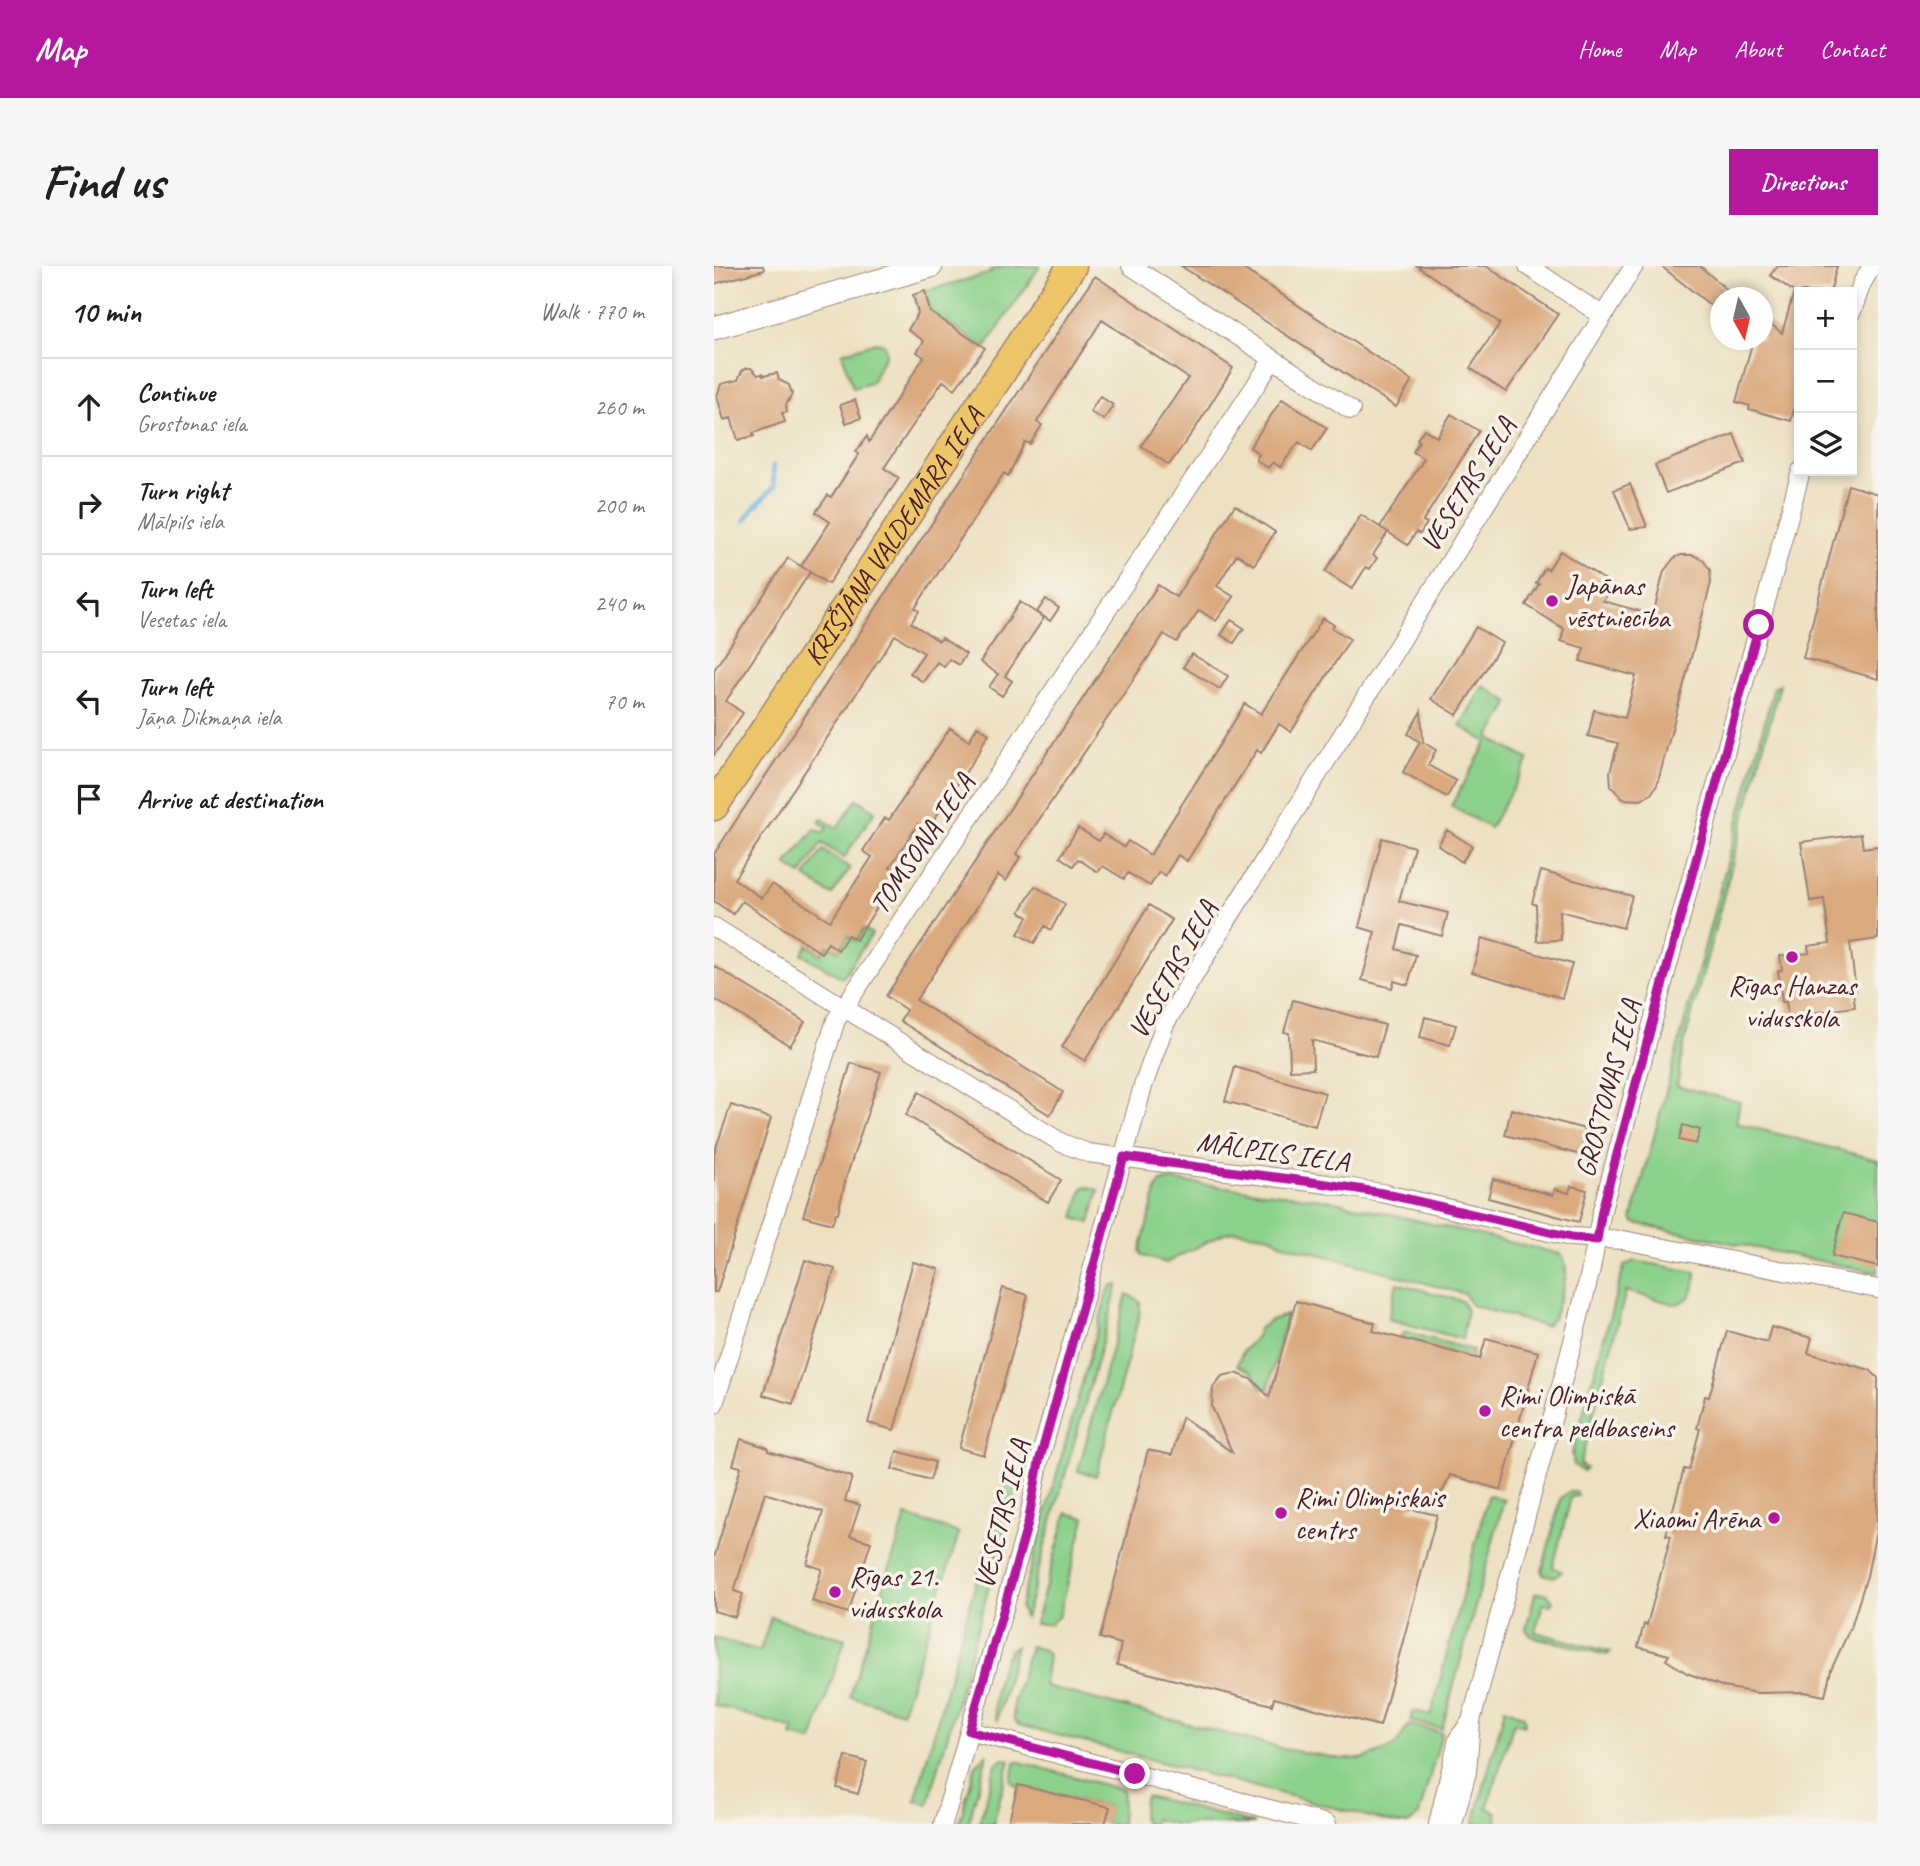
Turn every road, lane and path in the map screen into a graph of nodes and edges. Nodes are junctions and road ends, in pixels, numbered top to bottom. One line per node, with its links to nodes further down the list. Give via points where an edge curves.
1 (931, 266): 9 (street)
2 (1072, 266): 13 (main road, KRIŠJĀŅA VALDEMĀRA IELA)
3 (1131, 266): 10 (street)
4 (1528, 266): 8 (street)
5 (1634, 266): 8 (street, VESETAS IELA)
6 (1872, 266): 7 (street)
7 (1857, 297)
8 (1603, 316): 16 (street, VESETAS IELA, via 1172,1010 1150,1063)
9 (714, 328)
10 (1273, 359): 11 (street); 15 (street, TOMSONA IELA)
11 (1351, 410)
12 (1800, 476): 17 (street, GROSTONAS IELA)
13 (714, 806)
14 (714, 927): 15 (street, MĀLPILS IELA)
15 (844, 1007): 16 (street, MĀLPILS IELA, via 1062,1143 1088,1153); 19 (street, TOMSONA IELA, via 836,1020)
16 (1124, 1157): 17 (street, MĀLPILS IELA, via 1382,1193); 21 (street, VESETAS IELA)
17 (1597, 1240): 18 (street, MĀLPILS IELA, via 1628,1241); 20 (street, GROSTONAS IELA)
18 (1878, 1289)
19 (714, 1404)
20 (1471, 1721): 24 (street, GROSTONAS IELA, via 1458,1739); 25 (street, GROSTONAS IELA, via 1467,1772)
21 (969, 1731): 22 (street, VESETAS IELA); 23 (street)
22 (943, 1824)
23 (1327, 1824)
24 (1438, 1824)
25 (1453, 1824)

